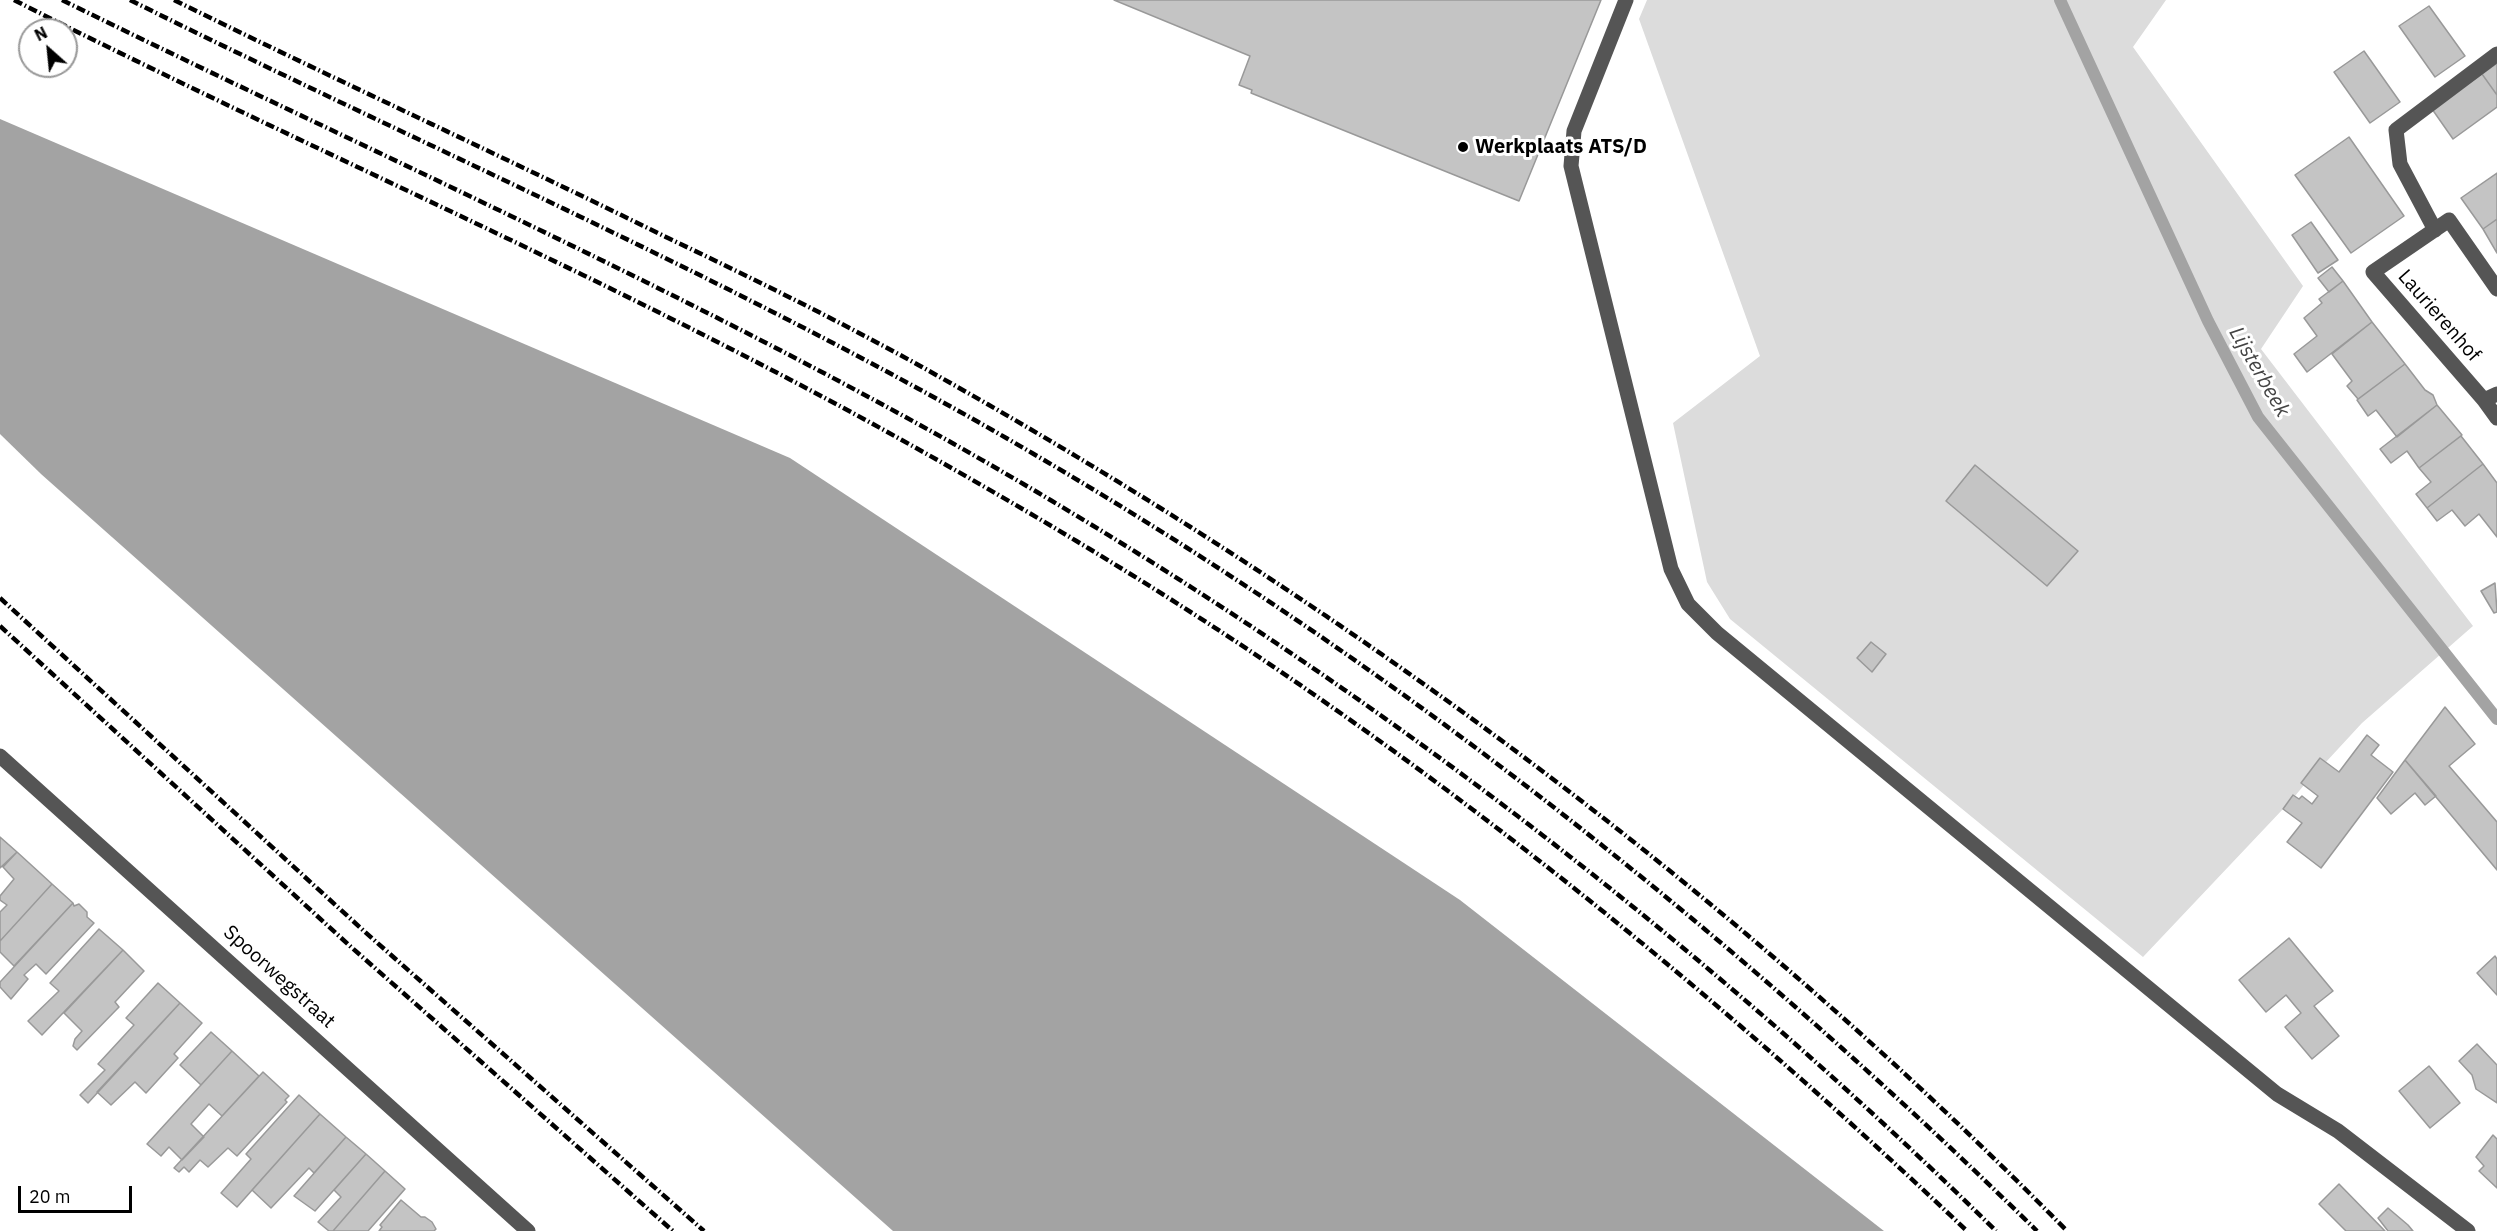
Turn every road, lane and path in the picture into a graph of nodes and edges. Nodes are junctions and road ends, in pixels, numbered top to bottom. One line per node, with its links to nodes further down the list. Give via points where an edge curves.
1 (1626, 0): 9 (street, via 1574,130 1571,166 1671,569 1688,604 1717,633 2277,1094 2338,1131)
2 (2497, 54): 3 (street, via 2396,130 2400,164)
3 (2435, 230): 4 (street, via 2450,220); 5 (street, Laurierenhof, via 2373,272)
4 (2497, 289)
5 (2491, 397): 6 (street)
6 (2497, 418)
7 (0, 756): 8 (street, Spoorwegstraat)
8 (528, 1231)
9 (2468, 1231)

